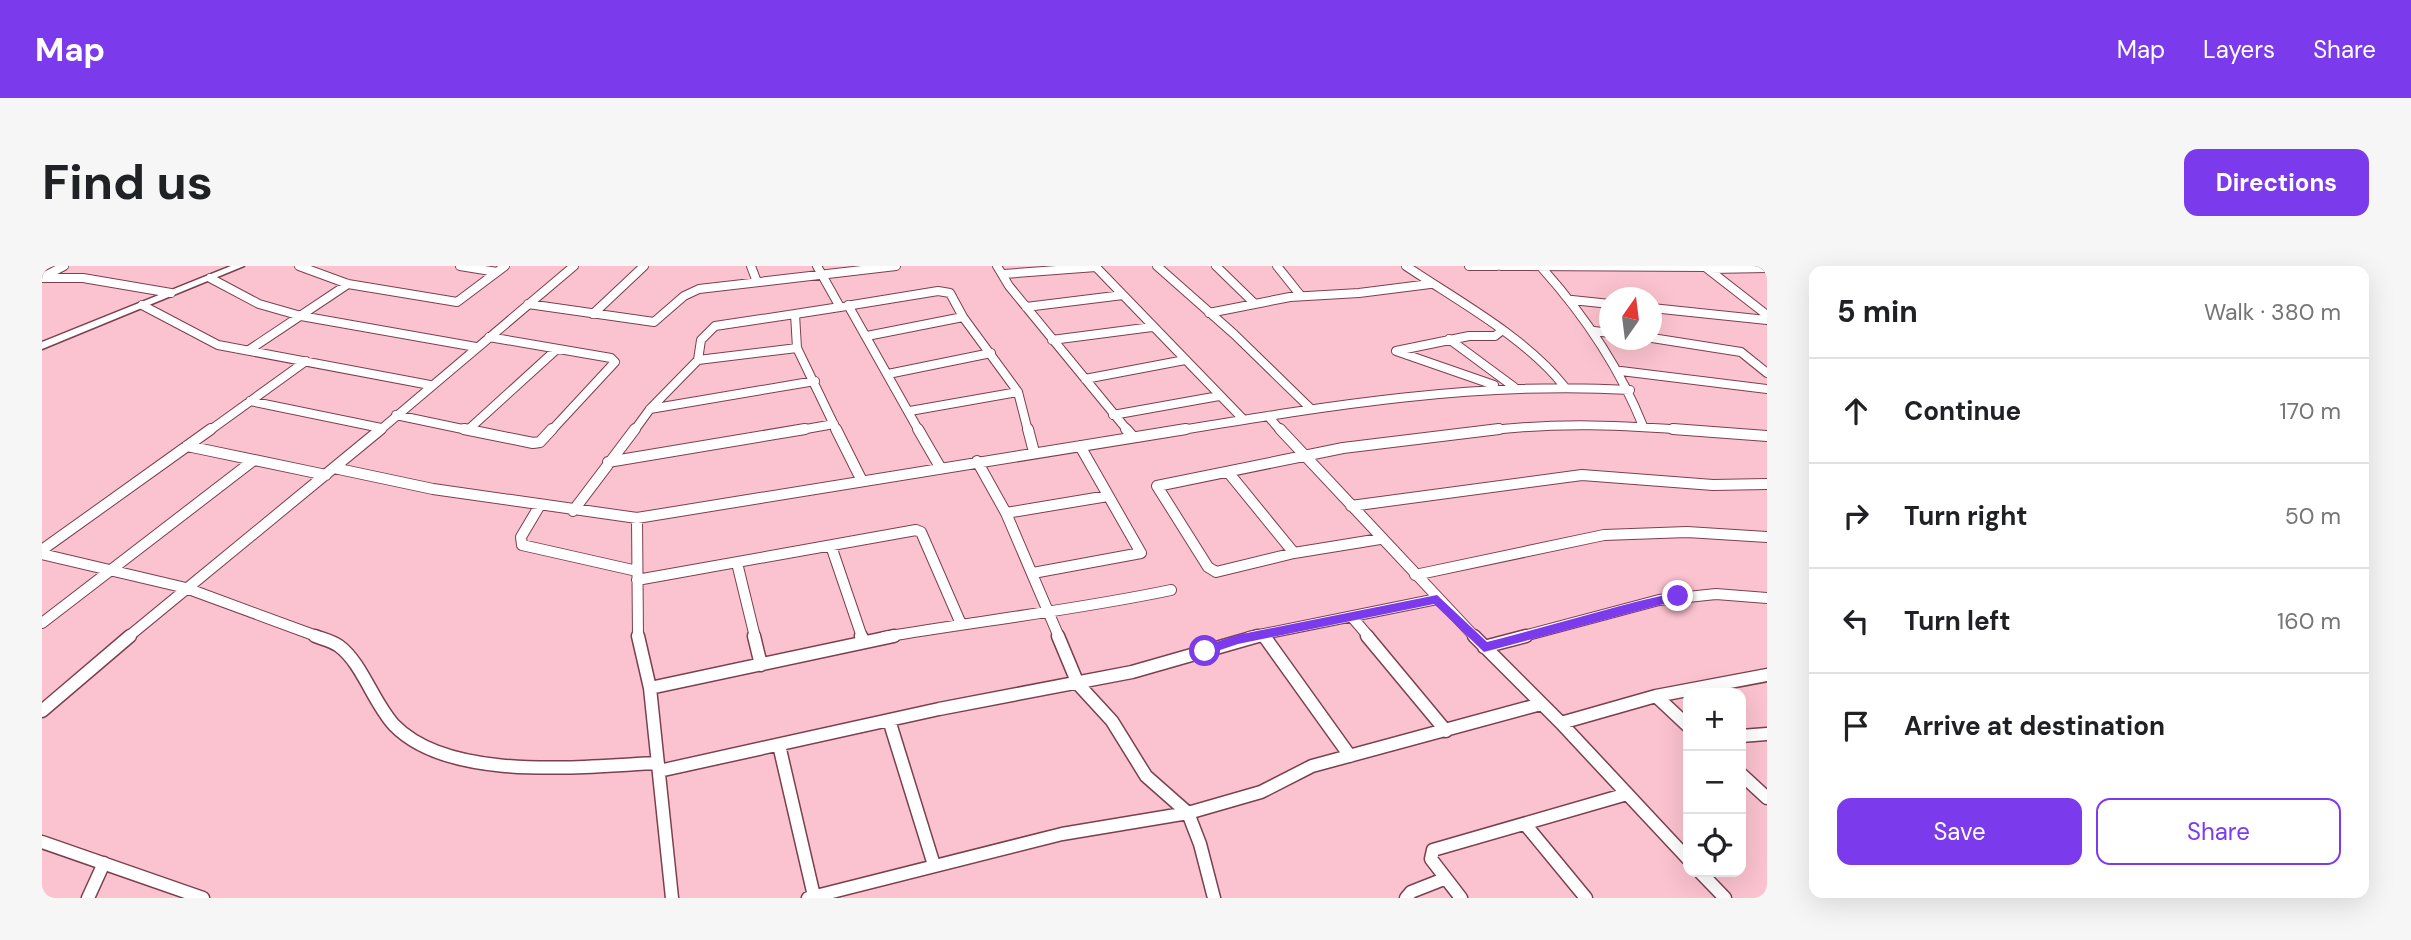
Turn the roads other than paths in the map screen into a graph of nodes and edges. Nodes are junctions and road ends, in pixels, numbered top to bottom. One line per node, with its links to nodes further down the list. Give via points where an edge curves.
1 (64, 266): 28 (street)
2 (237, 266): 29 (street)
3 (299, 266): 24 (street)
4 (324, 266): 24 (street)
5 (460, 266): 25 (street)
6 (505, 266): 25 (street)
7 (574, 266): 39 (street)
8 (644, 266): 45 (street)
9 (751, 266): 30 (street)
10 (817, 266): 27 (street)
11 (896, 266): 27 (street)
12 (998, 266): 26 (street)
13 (1095, 266): 26 (street); 34 (street)
14 (1157, 266): 44 (street)
15 (1216, 266): 37 (street)
16 (1291, 266): 20 (street)
17 (1406, 266): 32 (street)
18 (1469, 266): 19 (street)
19 (1499, 266): 22 (street)
20 (1278, 267): 35 (street)
21 (1707, 267): 22 (street); 23 (street); 49 (street)
22 (1542, 268): 36 (street)
23 (1767, 268)
24 (312, 271): 31 (street)
25 (497, 272): 31 (street, via 457,302)
26 (1004, 274): 42 (street)
27 (824, 276): 30 (street); 41 (street)
28 (42, 277): 33 (street, via 83,278)
29 (210, 278): 33 (street); 47 (street, via 259,304)
30 (757, 282): 45 (street, via 693,291 654,322)
31 (348, 284): 47 (street)
32 (1430, 284): 35 (street); 52 (street)
33 (172, 293): 40 (street)
34 (1122, 295): 42 (street); 50 (street)
35 (1301, 296): 37 (street)
36 (1572, 300): 38 (street); 51 (street)
37 (1254, 302): 44 (street)
38 (1599, 303)
39 (528, 304): 45 (street); 55 (street)
40 (142, 305): 59 (street); 63 (street, via 204,340)
41 (844, 306): 46 (street); 48 (street, via 945,291); 54 (street)
42 (1026, 307): 57 (street)
43 (1662, 309): 49 (street)
44 (1209, 313): 82 (street)
45 (593, 314)
46 (795, 314): 61 (street); 65 (street, via 715,326 701,340)
47 (301, 316): 60 (street); 63 (street)
48 (962, 317): 54 (street); 64 (street)
49 (1767, 318)
50 (1152, 327): 57 (street); 66 (street)
51 (1594, 331): 53 (street); 68 (street)
52 (1500, 332): 56 (street); 74 (street, via 1539,358)
53 (1599, 332)
54 (867, 336): 70 (street)
55 (489, 337): 60 (street); 62 (street)
56 (1449, 339): 75 (street); 75 (street, via 1396,351 1480,382)
57 (1052, 340): 71 (street)
58 (1662, 340): 69 (street, via 1741,352)
59 (42, 346)
60 (476, 347): 73 (street)
61 (797, 348): 65 (street); 72 (street)
62 (557, 349): 91 (street); 91 (street, via 615,362 540,442)
63 (248, 350): 67 (street)
64 (991, 353): 70 (street); 78 (street)
65 (698, 360): 81 (street)
66 (1185, 360): 71 (street); 79 (street)
67 (306, 361): 73 (street); 80 (street)
68 (1621, 371): 76 (street); 77 (street)
69 (1767, 373)
70 (888, 374): 83 (street)
71 (1085, 379): 85 (street)
72 (815, 382): 81 (street); 88 (street)
73 (430, 385): 84 (street)
74 (1564, 386): 75 (street); 77 (street)
75 (1509, 387): 82 (street)
76 (1767, 389)
77 (1630, 390): 89 (street)
78 (1018, 392): 83 (street); 96 (street)
79 (1219, 396): 85 (street); 87 (street)
80 (250, 401): 90 (street); 94 (street)
81 (650, 409): 100 (street)
82 (1311, 409): 86 (street)
83 (910, 411): 101 (street)
84 (396, 415): 90 (street); 91 (street)
85 (1113, 415): 93 (street)
86 (1268, 416): 87 (street); 97 (street)
87 (1243, 419): 93 (street)
88 (834, 424): 100 (street); 104 (street)
89 (1643, 426): 92 (street); 97 (street, via 1522,426 1391,441)
90 (381, 428): 102 (street)
91 (469, 429)
92 (1767, 436)
93 (1133, 437): 95 (street)
94 (187, 446): 98 (street); 115 (street)
95 (1080, 446): 96 (street); 106 (street)
96 (1034, 452): 99 (street)
97 (1306, 457): 103 (street); 108 (street)
98 (254, 460): 102 (street); 118 (street)
99 (977, 461): 101 (street); 110 (street)
100 (608, 462): 109 (street)
101 (940, 467): 104 (street)
102 (330, 472): 107 (street); 122 (street)
103 (1228, 472): 116 (street); 116 (street, via 1157,486 1208,567 1216,572)
104 (862, 481): 111 (street)
105 (1767, 484): 108 (street, via 1713,485 1582,475)
106 (1108, 496): 110 (street); 119 (street, via 1141,553)
107 (540, 505): 109 (street); 121 (street, via 521,537 523,545)
108 (1351, 506): 113 (street)
109 (573, 511): 111 (street)
110 (1006, 513): 119 (street)
111 (637, 517): 121 (street)
112 (1767, 537): 120 (street, via 1687,532 1604,535)
113 (1380, 539): 116 (street); 120 (street)
114 (831, 546): 117 (street); 129 (street, via 918,531); 131 (street)
115 (42, 552): 118 (street)
116 (1294, 553)
117 (737, 564): 121 (street); 133 (street)
118 (109, 570): 122 (street); 128 (street)
119 (1033, 573): 126 (street)
120 (1415, 575): 125 (street)
121 (637, 576): 136 (street, via 639,651)
122 (186, 588): 139 (street); 148 (street, via 337,644 393,722 407,736 438,753 544,766)
123 (1171, 590): 126 (street)
124 (1767, 598): 132 (street, via 1716,594 1659,600)
125 (1437, 599): 127 (street); 132 (street)
126 (1048, 614): 129 (street); 135 (street)
127 (1352, 617): 130 (street); 143 (street)
128 (42, 624)
129 (961, 624): 131 (street)
130 (1265, 635): 135 (street); 147 (street)
131 (863, 641): 133 (street)
132 (1484, 647): 138 (street)
133 (761, 665): 136 (street)
134 (1767, 675): 137 (street)
135 (1077, 684): 140 (street); 152 (street, via 1112,721 1146,776)
136 (649, 688): 148 (street)
137 (1656, 696): 141 (street); 142 (street)
138 (1541, 704): 142 (street); 143 (street)
139 (43, 710)
140 (889, 720): 146 (street); 157 (street)
141 (1683, 721)
142 (1561, 723): 150 (street)
143 (1446, 732): 147 (street)
144 (1767, 734): 145 (street)
145 (1746, 736)
146 (779, 745): 148 (street); 160 (street)
147 (1350, 756): 152 (street, via 1311,765 1261,792)
148 (659, 767): 163 (street)
149 (1746, 779): 151 (street)
150 (1627, 794): 153 (street); 155 (street)
151 (1767, 798)
152 (1188, 813): 157 (street, via 1062,834); 164 (street)
153 (1525, 824): 159 (street, via 1433,850 1432,859); 167 (street)
154 (42, 842): 156 (street)
155 (1683, 854)
156 (104, 863): 161 (street); 162 (street)
157 (934, 865): 160 (street)
158 (1705, 877): 168 (street)
159 (1444, 879): 165 (street); 166 (street)
160 (811, 897)
161 (88, 898)
162 (204, 898)
163 (672, 898)
164 (1214, 898)
165 (1406, 898)
166 (1461, 898)
167 (1587, 898)
168 (1725, 898)

